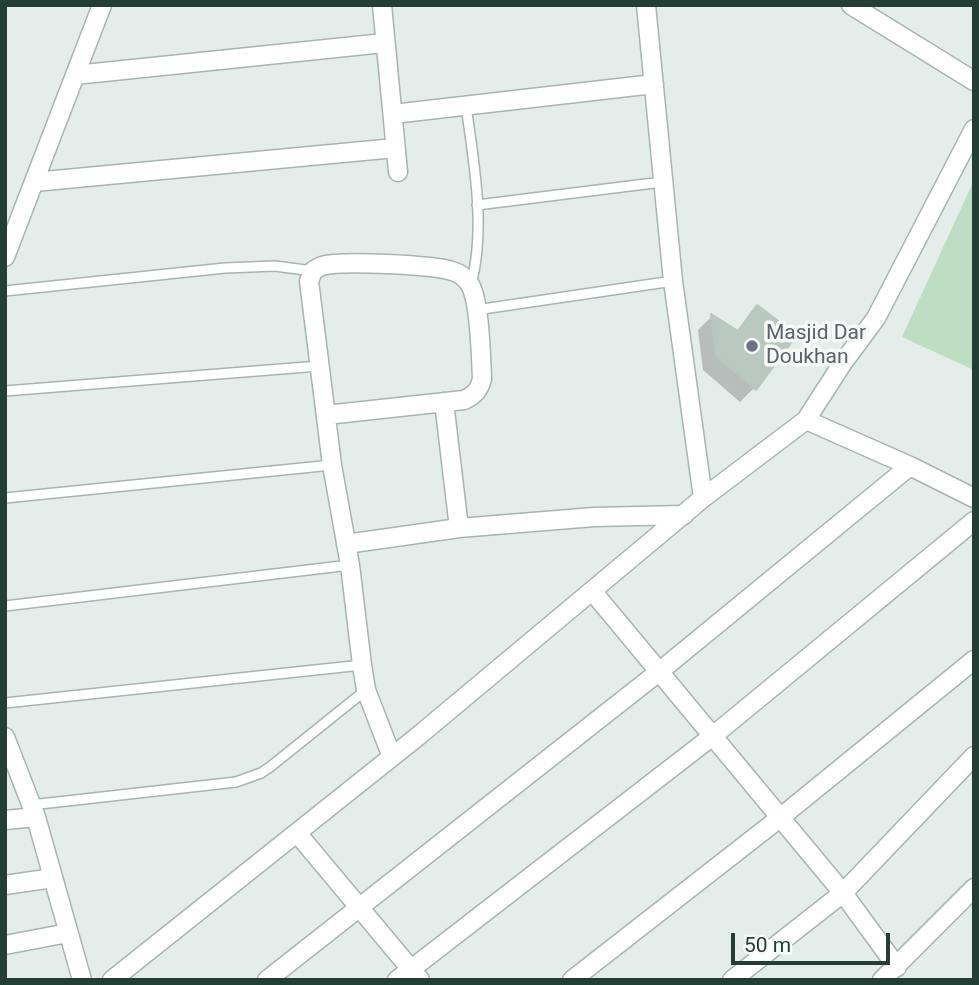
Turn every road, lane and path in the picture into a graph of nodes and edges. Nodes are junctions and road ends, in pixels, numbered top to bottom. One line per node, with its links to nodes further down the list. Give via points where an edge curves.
1 (102, 5): 8 (street)
2 (390, 5): 5 (street)
3 (658, 5): 6 (street)
4 (851, 5): 9 (street)
5 (382, 6): 7 (street)
6 (647, 14): 10 (street)
7 (384, 43): 8 (street); 12 (street)
8 (75, 75): 16 (street)
9 (974, 80)
10 (654, 84): 11 (street); 17 (street)
11 (466, 106): 12 (street); 18 (lane)
12 (393, 114): 14 (street)
13 (974, 129): 29 (street, via 876,318)
14 (395, 148): 15 (street); 16 (street)
15 (398, 172)
16 (34, 182): 19 (street)
17 (662, 182): 18 (lane); 21 (street)
18 (477, 205): 22 (lane, via 477,262)
19 (5, 257)
20 (313, 271): 22 (street, via 341,263 432,267 462,275); 23 (lane, via 275,266 225,268); 25 (street, via 309,291)
21 (673, 281): 24 (lane); 33 (street)
22 (471, 285): 24 (street)
23 (5, 291)
24 (476, 310): 27 (street, via 479,389 464,400)
25 (319, 366): 26 (lane); 28 (street)
26 (5, 391)
27 (444, 402): 28 (street); 37 (street)
28 (326, 415): 30 (street)
29 (806, 420): 31 (street); 33 (street)
30 (332, 464): 32 (lane); 38 (street)
31 (910, 466): 34 (street); 44 (street)
32 (5, 498)
33 (703, 498): 35 (street)
34 (974, 498)
35 (684, 515): 37 (street); 40 (street)
36 (974, 522): 47 (street)
37 (459, 528): 38 (street)
38 (346, 544): 39 (street)
39 (350, 565): 41 (lane); 43 (street)
40 (593, 592): 44 (street); 50 (street)
41 (5, 606)
42 (974, 660): 53 (street)
43 (362, 665): 45 (street); 46 (lane)
44 (660, 671): 47 (street); 60 (street)
45 (366, 690): 50 (street); 52 (lane, via 271,767 236,782)
46 (5, 703)
47 (715, 735): 53 (street); 64 (street)
48 (5, 737): 51 (street)
49 (974, 756): 59 (street)
50 (393, 757): 55 (street)
51 (9, 760): 52 (street)
52 (34, 811): 54 (street); 56 (street)
53 (781, 817): 59 (street); 68 (street)
54 (5, 820)
55 (297, 833): 60 (street); 66 (street)
56 (53, 878): 57 (street); 61 (street)
57 (5, 885)
58 (974, 888): 63 (street)
59 (843, 893): 63 (street); 69 (street)
60 (358, 906): 64 (street); 67 (street)
61 (68, 933): 62 (street); 65 (street)
62 (5, 945)
63 (897, 967): 70 (street)
64 (409, 976)
65 (82, 980)
66 (112, 980)
67 (267, 980)
68 (572, 980)
69 (732, 980)
70 (882, 980)

